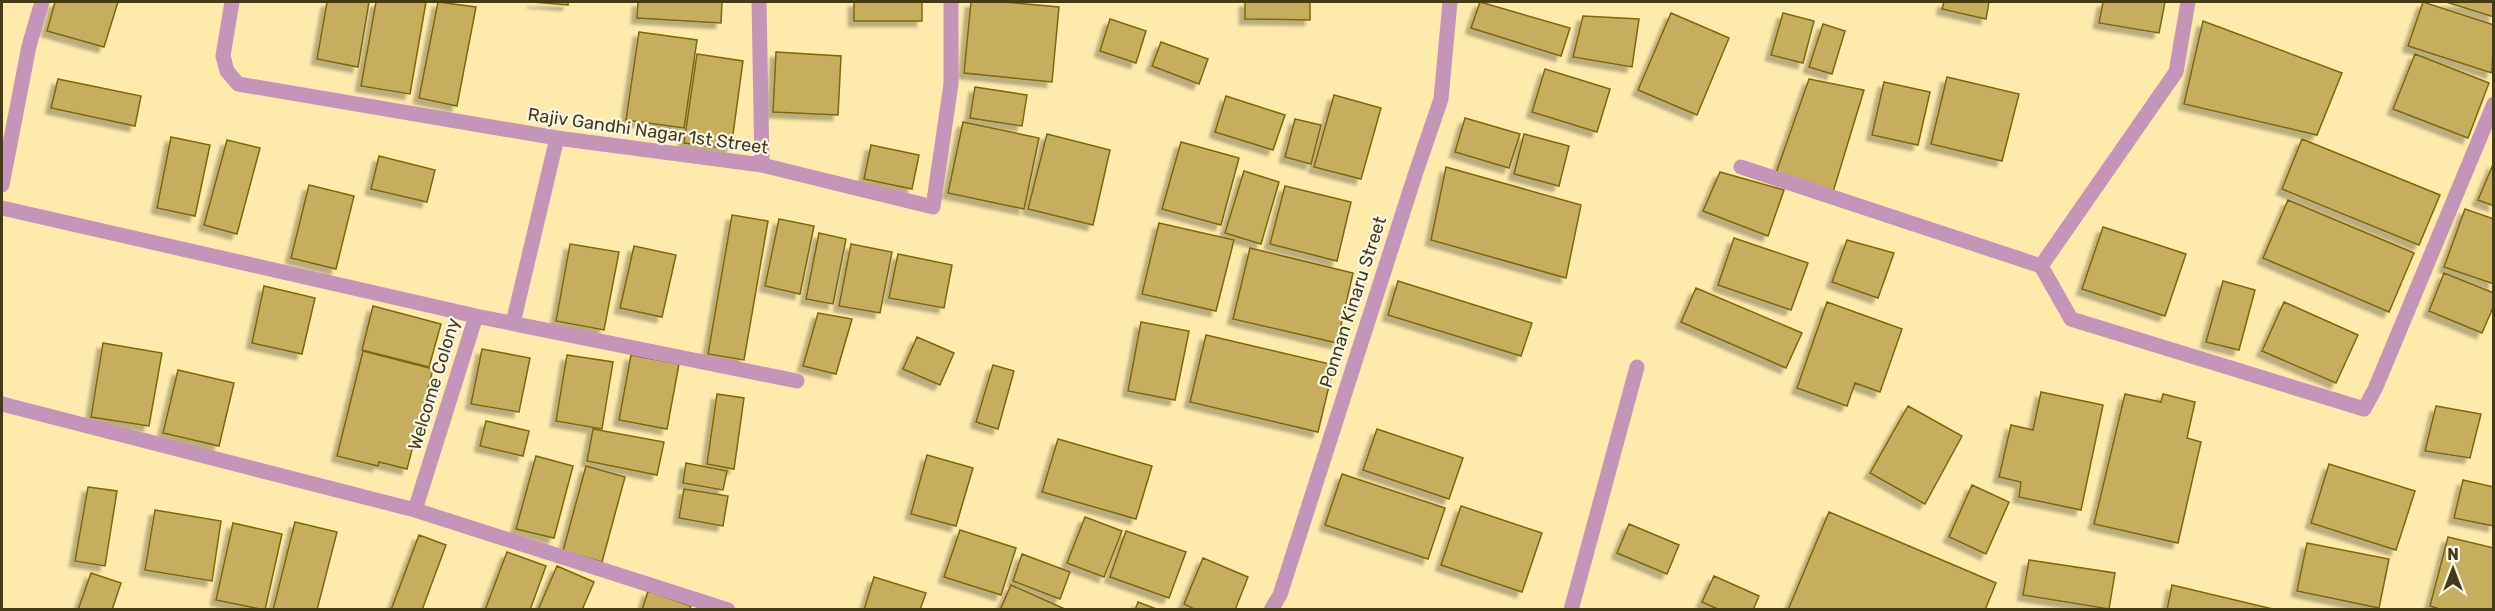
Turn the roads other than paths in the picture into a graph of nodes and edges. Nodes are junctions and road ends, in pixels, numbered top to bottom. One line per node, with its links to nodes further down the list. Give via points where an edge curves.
1 (42, 2): 11 (street, via 29,46)
2 (232, 2): 8 (street, Rajiv Gandhi Nagar 1st Street, via 223,56 227,71 238,84)
3 (759, 2): 9 (street)
4 (951, 2): 9 (street, Rajiv Gandhi Nagar 1st Street, via 951,84 933,207)
5 (1450, 2): 21 (street, Ponnan Kinaru Street, via 1442,99 1280,596)
6 (2188, 2): 13 (street, via 2176,72)
7 (2493, 104): 13 (street, via 2364,409 2071,319)
8 (557, 138): 9 (street, Rajiv Gandhi Nagar 1st Street); 15 (street)
9 (762, 165)
10 (1741, 167): 13 (street)
11 (2, 185)
12 (2, 208): 14 (street, Welcome Colony)
13 (2041, 266)
14 (476, 316): 15 (street); 19 (street, Welcome Colony)
15 (513, 323): 17 (street)
16 (1637, 367): 22 (street)
17 (797, 381)
18 (2, 404): 19 (street)
19 (415, 510): 20 (street)
20 (728, 609)
21 (1271, 609)
22 (1571, 609)

